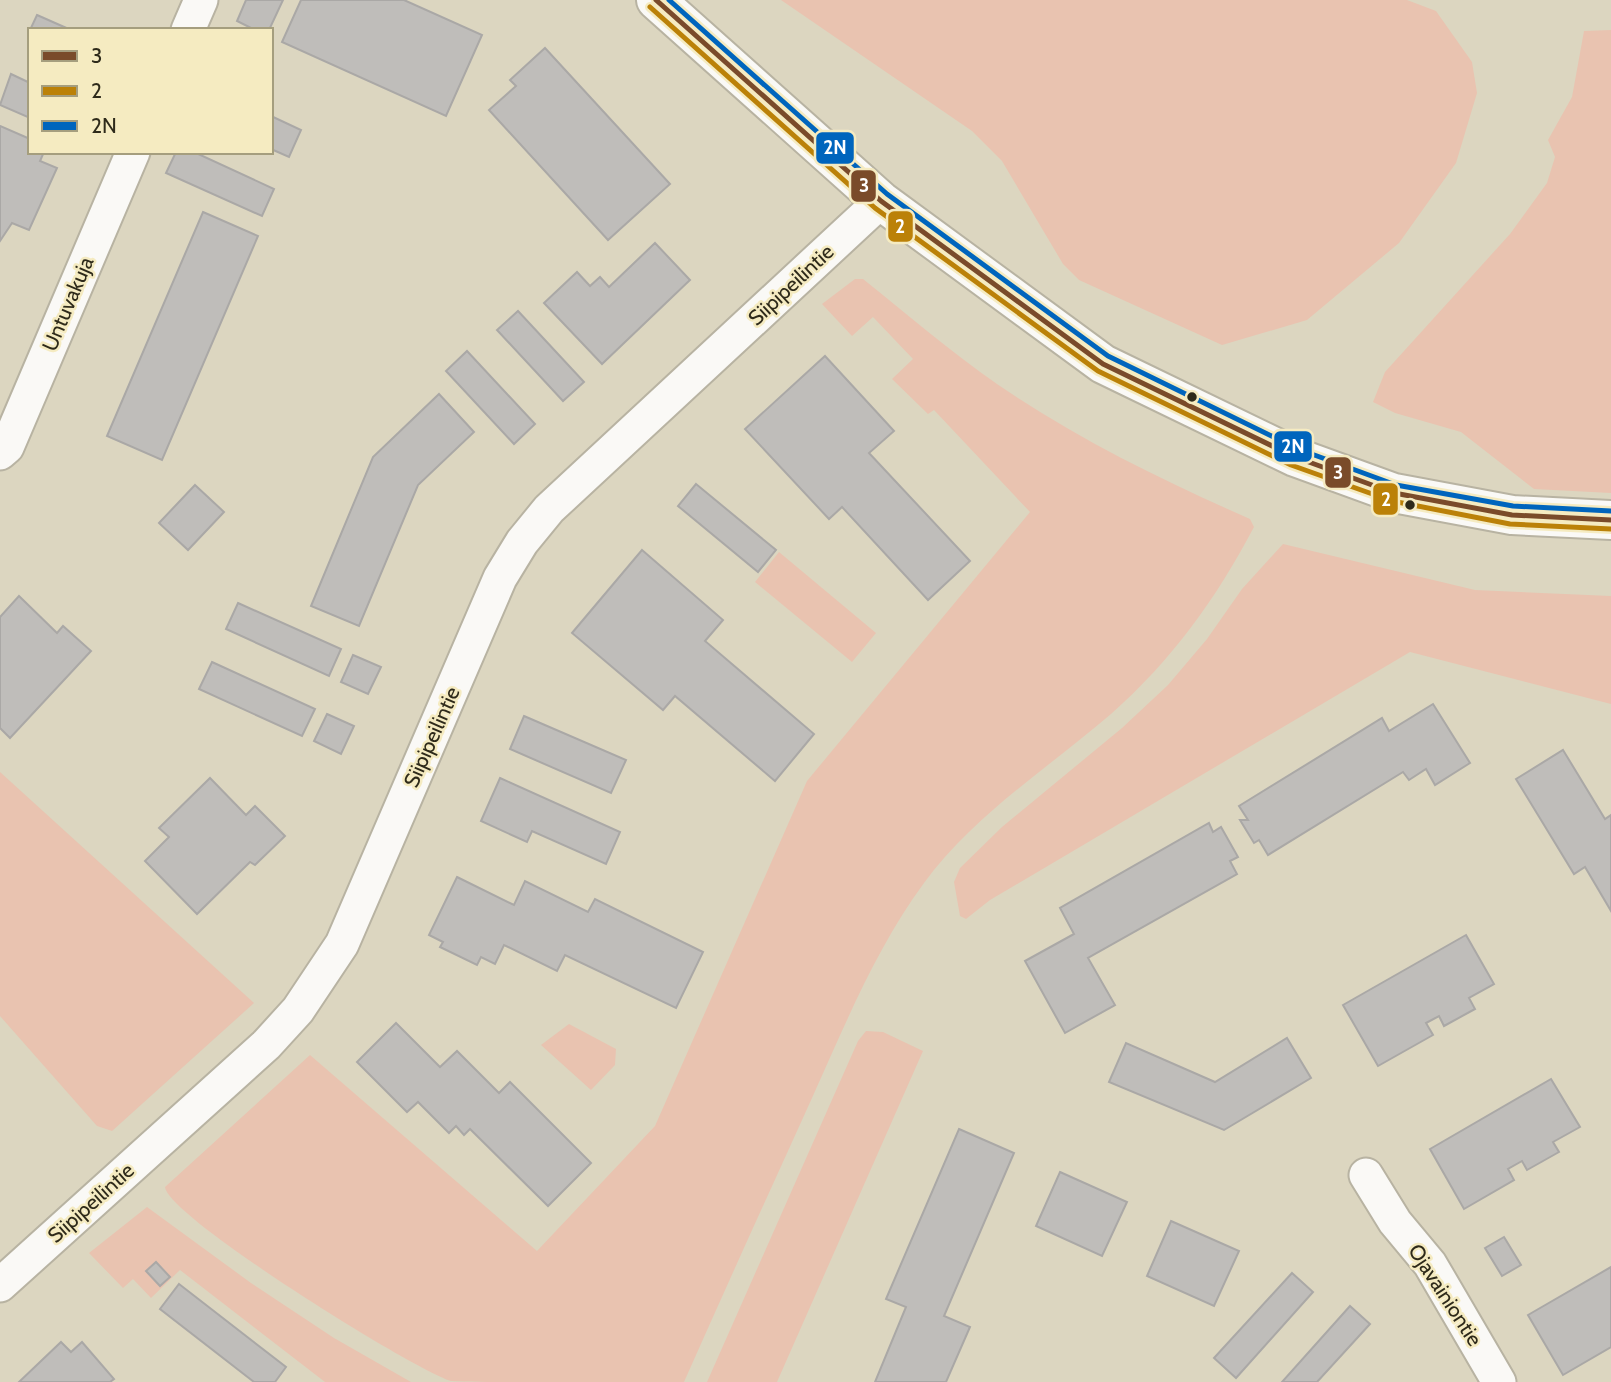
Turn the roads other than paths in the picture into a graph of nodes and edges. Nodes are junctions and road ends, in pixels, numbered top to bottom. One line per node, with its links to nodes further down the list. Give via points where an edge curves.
1 (201, 0): 3 (street)
2 (656, 0): 5 (street)
3 (189, 28)
4 (132, 154): 6 (street, Untuvakuja, via 7,447)
5 (881, 201): 7 (street, via 1103,364 1295,457 1394,493 1512,515); 9 (street, Siipipeilintie, via 549,509 522,542 500,578 342,944 298,1010 266,1045)
6 (0, 453)
7 (1611, 520)
8 (1366, 1175): 10 (street, Ojavainiontie, via 1395,1222 1430,1264)
9 (0, 1285)
10 (1499, 1382)

